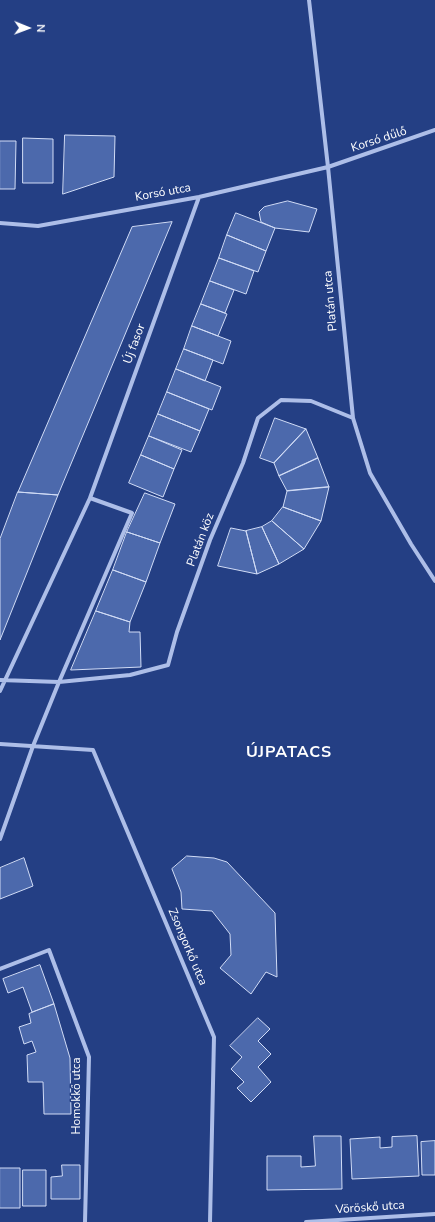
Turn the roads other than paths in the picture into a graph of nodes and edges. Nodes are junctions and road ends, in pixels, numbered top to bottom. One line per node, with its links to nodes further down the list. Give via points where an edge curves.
1 (309, 0): 3 (street, Platán utca)
2 (435, 130): 3 (street, Korsó dűlő)
3 (328, 167): 4 (street, Korsó utca); 6 (street, Platán utca)
4 (199, 197): 5 (street, Korsó utca, via 38,226); 7 (street, Új fasor)
5 (0, 223)
6 (353, 418): 8 (street, Platán utca, via 370,473); 10 (street, Platán köz, via 311,401 281,400 258,418 177,632 168,665 130,675)
7 (90, 498): 9 (street, Új fasor); 10 (street, via 132,513)
8 (435, 581)
9 (2, 680): 10 (street); 11 (street, Új fasor)
10 (59, 682): 13 (street)
11 (0, 691)
12 (0, 744): 13 (street)
13 (33, 746): 14 (street); 18 (street, Zsongorkő utca, via 93,750 214,1037)
14 (0, 839)
15 (0, 969): 17 (street, Homokkő utca, via 49,950 89,1057)
16 (435, 1214): 19 (street, Vöröskő utca)
17 (85, 1222)
18 (210, 1222)
19 (306, 1222)

